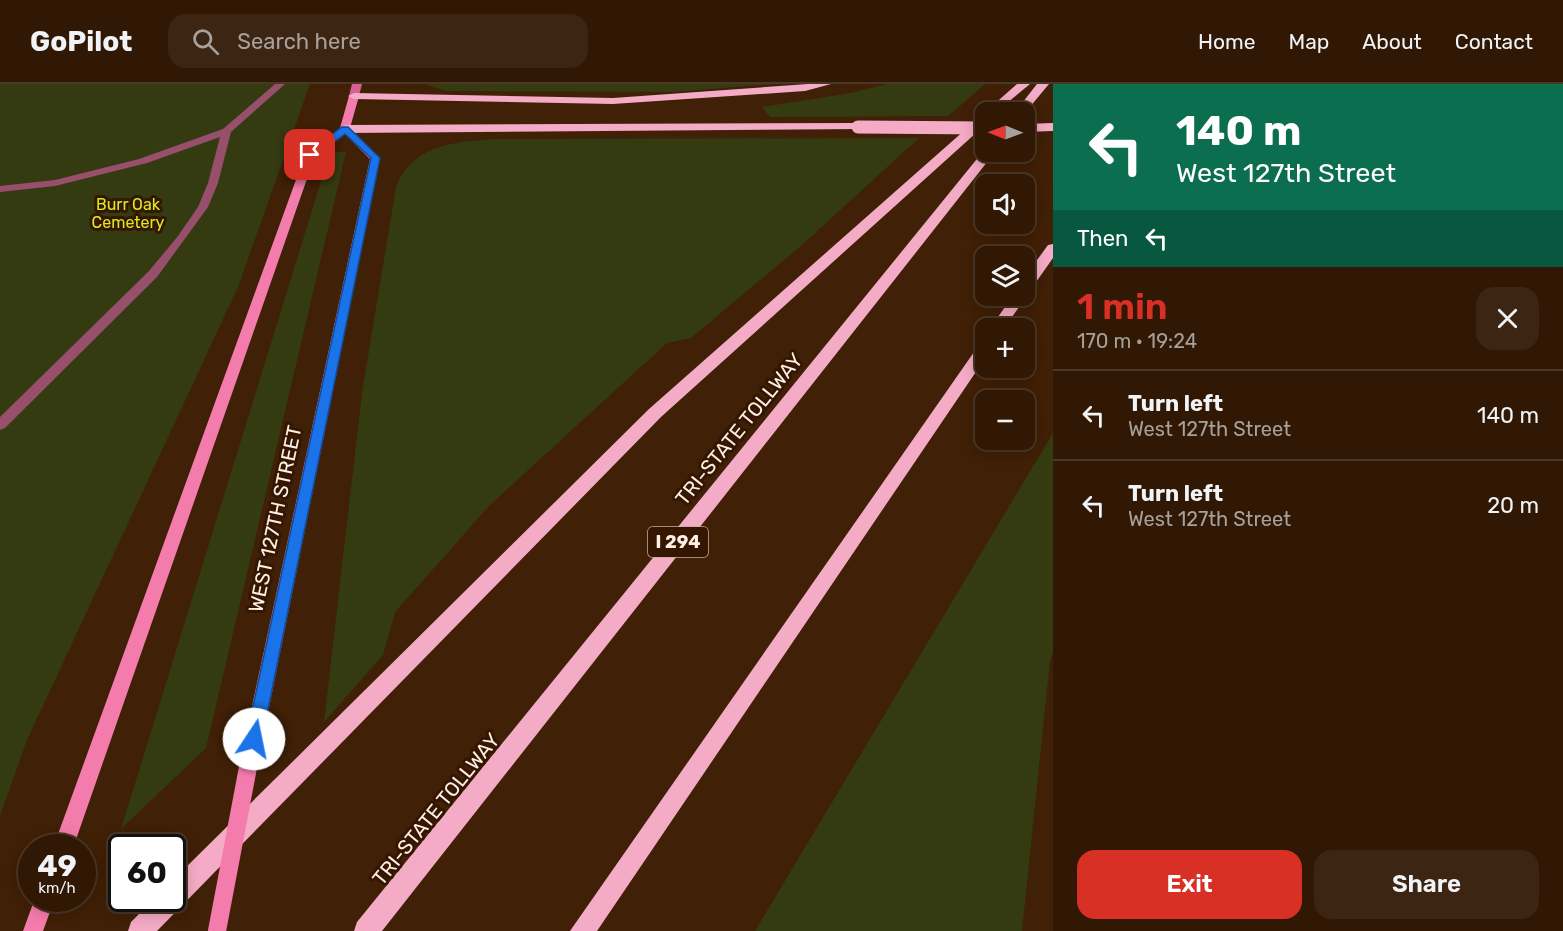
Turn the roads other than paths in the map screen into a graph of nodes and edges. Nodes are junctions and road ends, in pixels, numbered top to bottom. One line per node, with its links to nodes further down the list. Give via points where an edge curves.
1 (280, 84): 13 (lane)
2 (825, 84): 5 (highway, via 613,100)
3 (1024, 84): 6 (highway)
4 (1042, 84): 7 (highway)
5 (355, 90): 12 (main road)
6 (1002, 102)
7 (1028, 102)
8 (975, 127): 21 (highway, via 655,413)
9 (1053, 127): 11 (highway)
10 (975, 128): 12 (highway, bridge)
11 (1035, 128)
12 (345, 129): 20 (main road, via 310,155); 26 (main road, WEST 127TH STREET, bridge, via 375,158)
13 (226, 131): 15 (lane, via 143,161 55,183); 19 (lane, via 213,183 203,207 182,238 153,274)
14 (981, 162): 27 (highway, TRI-STATE TOLLWAY / I 294)
15 (0, 189)
16 (1053, 248): 17 (highway)
17 (1035, 273)
18 (975, 361): 28 (highway)
19 (0, 425)
20 (68, 834)
21 (186, 884)
22 (40, 912): 24 (main road)
23 (158, 912): 25 (highway)
24 (33, 931)
25 (140, 931)
26 (216, 931)
27 (366, 931)
28 (582, 931)

